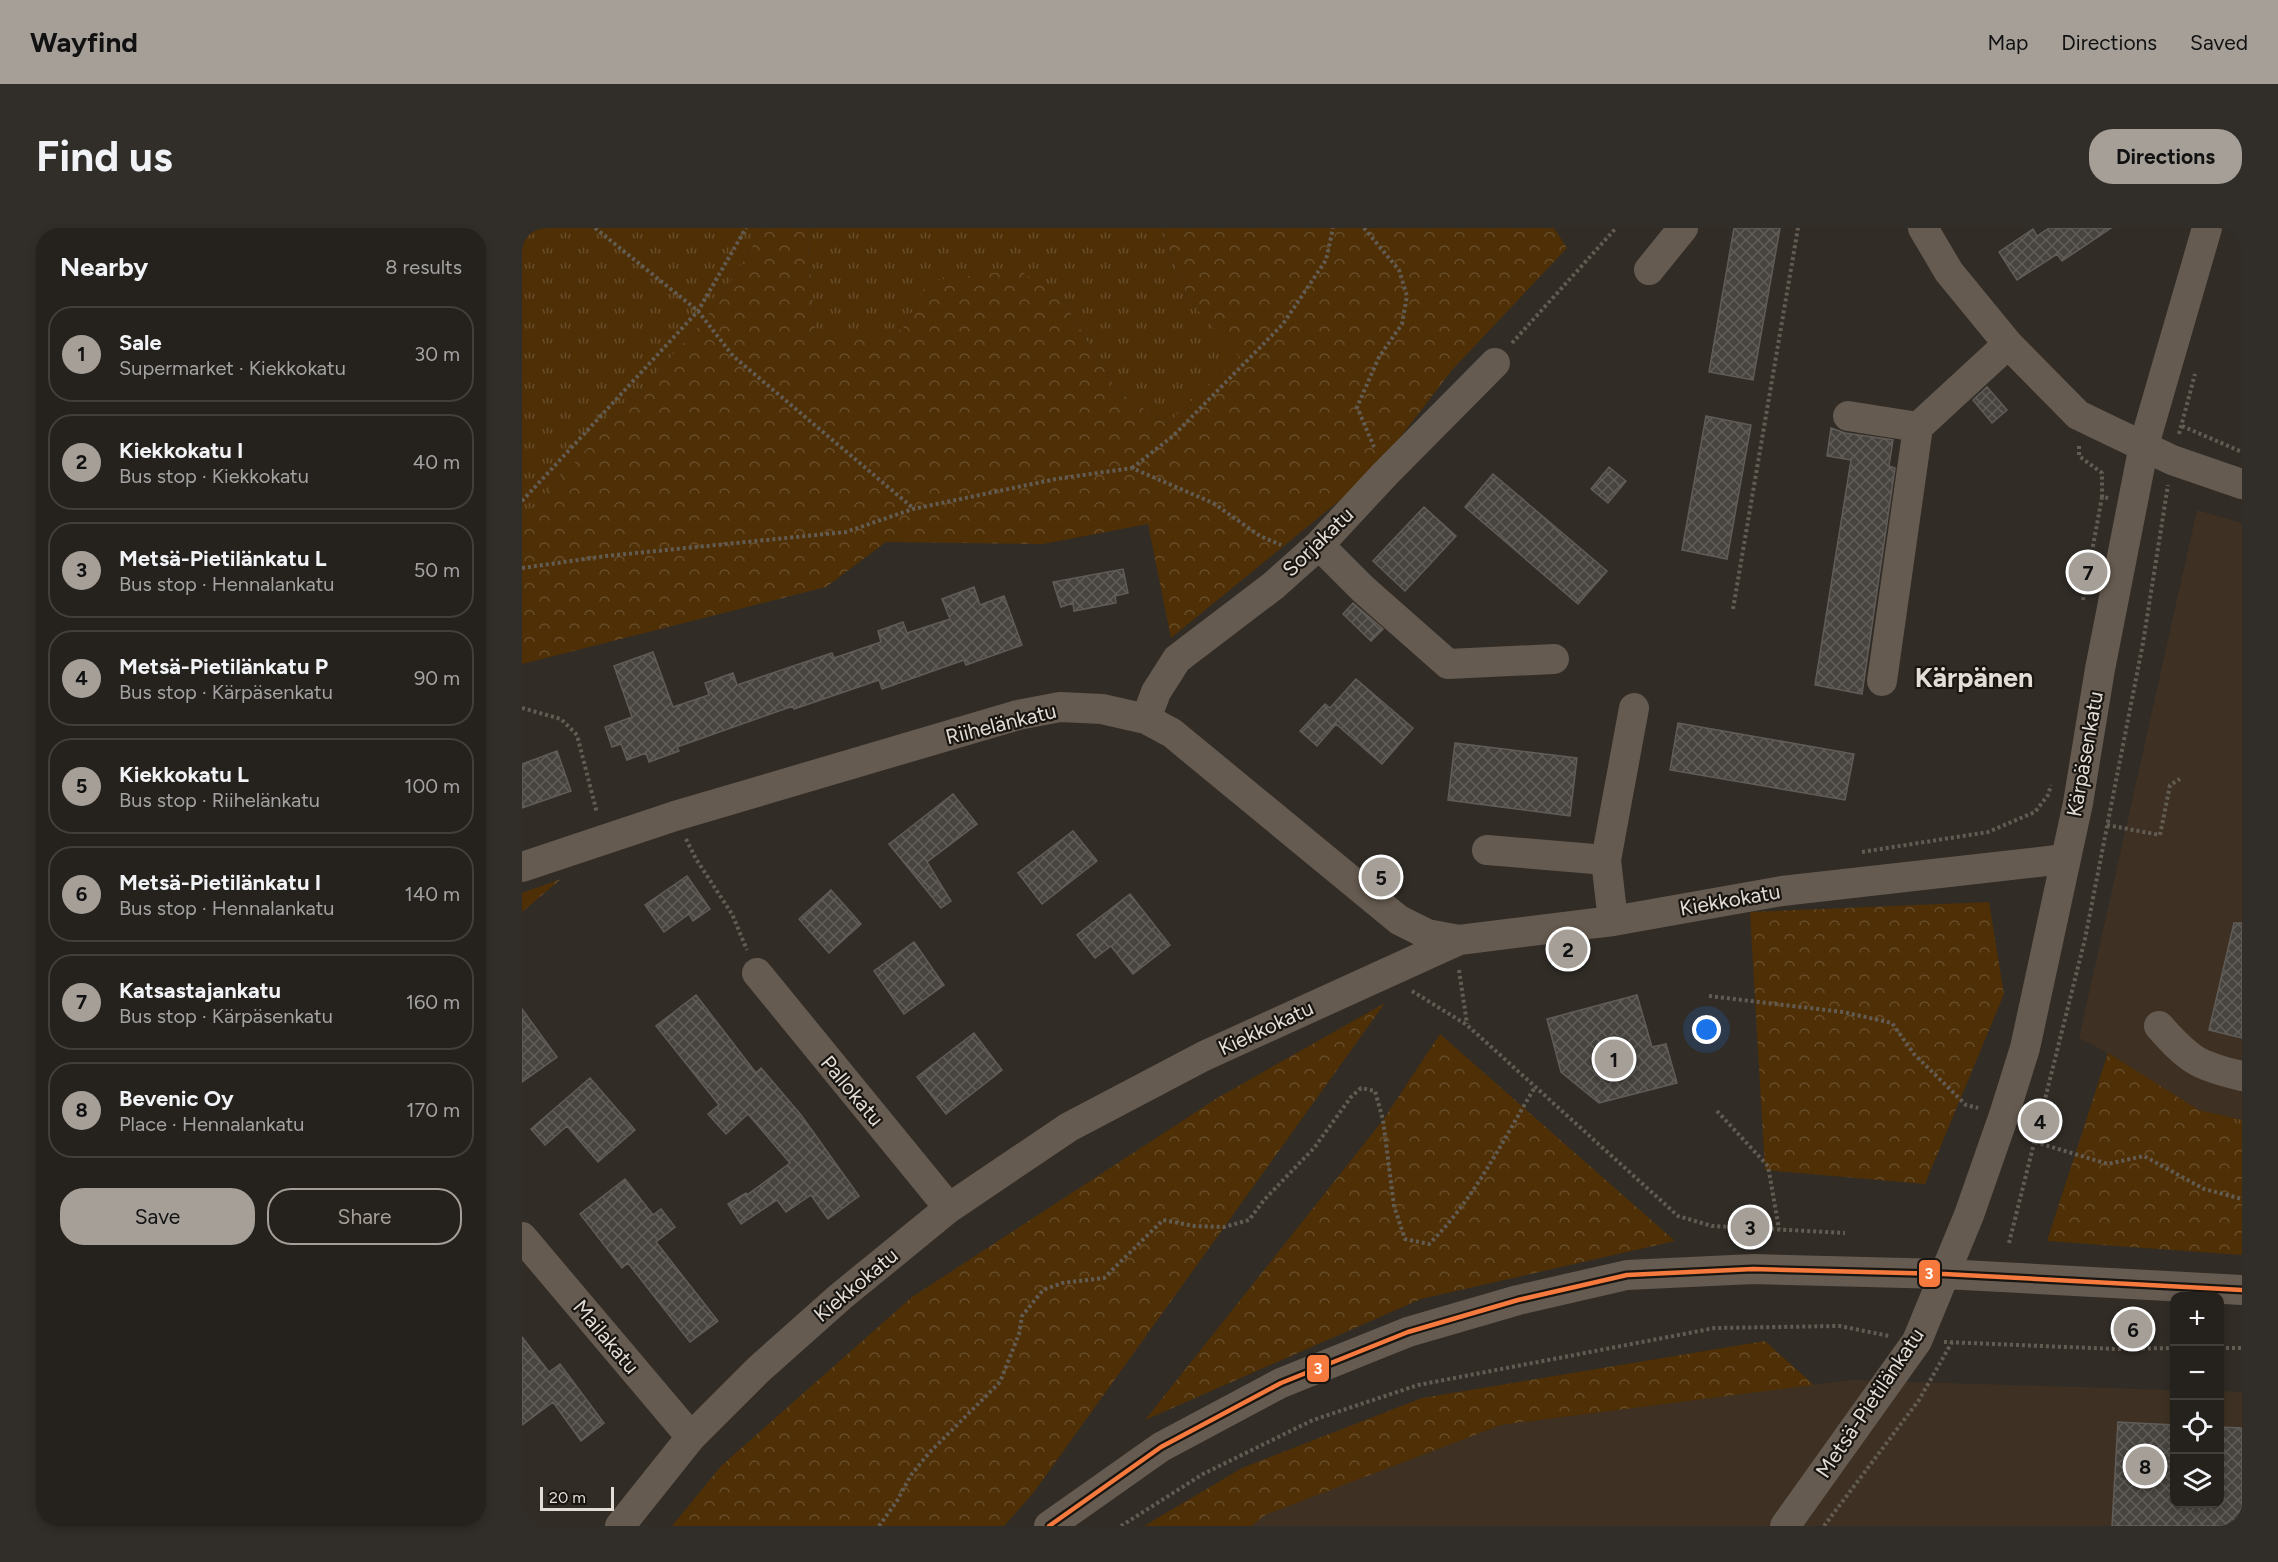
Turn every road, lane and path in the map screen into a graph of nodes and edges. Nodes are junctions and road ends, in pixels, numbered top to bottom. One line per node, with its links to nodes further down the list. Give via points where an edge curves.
1 (595, 228): 11 (path)
2 (746, 228): 11 (path)
3 (1333, 228): 22 (path, via 1326,260 1283,324 1173,436)
4 (1364, 228): 23 (path, via 1399,270 1407,296 1402,324 1379,357 1357,407)
5 (1616, 228): 13 (path)
6 (1683, 228): 10 (street)
7 (1798, 228): 32 (path)
8 (1923, 228): 12 (street, via 1949,272)
9 (2207, 228): 19 (street, Kärpäsenkatu)
10 (1649, 270)
11 (698, 311): 26 (path); 27 (path, via 733,356)
12 (2008, 344): 15 (street); 18 (street)
13 (1495, 363): 23 (street, Sorjakatu)
14 (2196, 371): 17 (path)
15 (2079, 415): 19 (street); 25 (path, via 2079,456 2102,473)
16 (1848, 417): 18 (street)
17 (2182, 426): 20 (path); 21 (path)
18 (1918, 427): 34 (street)
19 (2144, 446): 21 (street); 47 (street, Kärpäsenkatu)
20 (2242, 452)
21 (2172, 460): 24 (street); 44 (path, via 2143,643)
22 (1132, 468): 27 (path, via 1056,479); 28 (path, via 1214,503 1260,536)
23 (1385, 474): 28 (street, Sorjakatu)
24 (2242, 484)
25 (2102, 497)
26 (522, 501)
27 (914, 509): 29 (path, via 846,532)
28 (1312, 551): 33 (street, via 1363,589 1448,664); 37 (street, Sorjakatu, via 1177,659 1156,692)
29 (522, 568)
30 (2088, 572): 31 (path)
31 (2083, 606)
32 (1733, 609)
33 (1554, 658)
34 (1882, 681)
35 (522, 708): 41 (path, via 561,719 577,735)
36 (1634, 708): 48 (street)
37 (1146, 719): 43 (street, Riihelänkatu, via 1102,709 1060,707 1018,715); 51 (street, Riihelänkatu, via 1172,733 1225,774 1400,920 1427,934)
38 (2054, 774): 46 (path, via 2048,795 2035,812 1988,832)
39 (2180, 779): 44 (path, via 2170,785 2160,835)
40 (608, 809): 41 (path)
41 (597, 813): 42 (path)
42 (586, 816)
43 (675, 816): 49 (street, Riihelänkatu); 53 (path, via 696,859 732,914)
44 (2107, 825): 60 (path, via 2085,939)
45 (1486, 850): 48 (street)
46 (1861, 852)
47 (2065, 859): 50 (street, Kiekkokatu, via 1782,891); 59 (street, Kärpäsenkatu, via 2025,1048)
48 (1606, 860): 50 (street)
49 (522, 867)
50 (1613, 921): 51 (street, Kiekkokatu)
51 (1459, 940): 52 (street, Kiekkokatu)
52 (1393, 969): 57 (path, via 1405,987 1467,1025); 62 (street, Kiekkokatu, via 1204,1056 1069,1127)
53 (757, 974): 62 (street, Pallokatu)
54 (1708, 996): 59 (path, via 1843,1012 1892,1023 1914,1054 1966,1105)
55 (2159, 1026): 56 (street, via 2180,1051 2207,1068)
56 (2242, 1076)
57 (1535, 1087): 63 (path, via 1678,1216 1712,1226); 76 (path, via 1498,1152 1449,1224 1429,1244 1405,1239 1394,1206 1383,1120 1375,1091 1361,1088 1249,1220 1224,1227 1163,1220 1104,1278 1062,1283 1043,1290 1022,1316 1020,1334 1000,1382 929,1453)
58 (1717, 1111): 63 (path, via 1768,1166)
59 (2004, 1115): 60 (path); 67 (street, Kärpäsenkatu)
60 (2035, 1142): 61 (path, via 2108,1164 2144,1156 2204,1189); 66 (path)
61 (2242, 1199)
62 (949, 1208): 74 (street, Kiekkokatu, via 832,1304)
63 (1779, 1228): 64 (path)
64 (1845, 1233)
65 (522, 1237): 74 (street, Mailakatu)
66 (2008, 1243)
67 (1944, 1274): 68 (street); 69 (street, Metsä-Pietilänkatu); 77 (street, via 1753,1269 1627,1275 1518,1300 1408,1332 1281,1383 1161,1447)
68 (2242, 1290)
69 (1917, 1341): 70 (path); 78 (path, via 1840,1326 1715,1328 1418,1385 1313,1420 1203,1474); 79 (street, Metsä-Pietilänkatu)
70 (1952, 1342): 71 (path); 80 (path, via 1918,1400)
71 (2170, 1348)
72 (2224, 1348): 73 (path)
73 (2242, 1348)
74 (691, 1437): 75 (street, Kiekkokatu)
75 (620, 1526)
76 (879, 1526)
77 (1049, 1526)
78 (1121, 1526)
79 (1785, 1526)
80 (1824, 1526)

